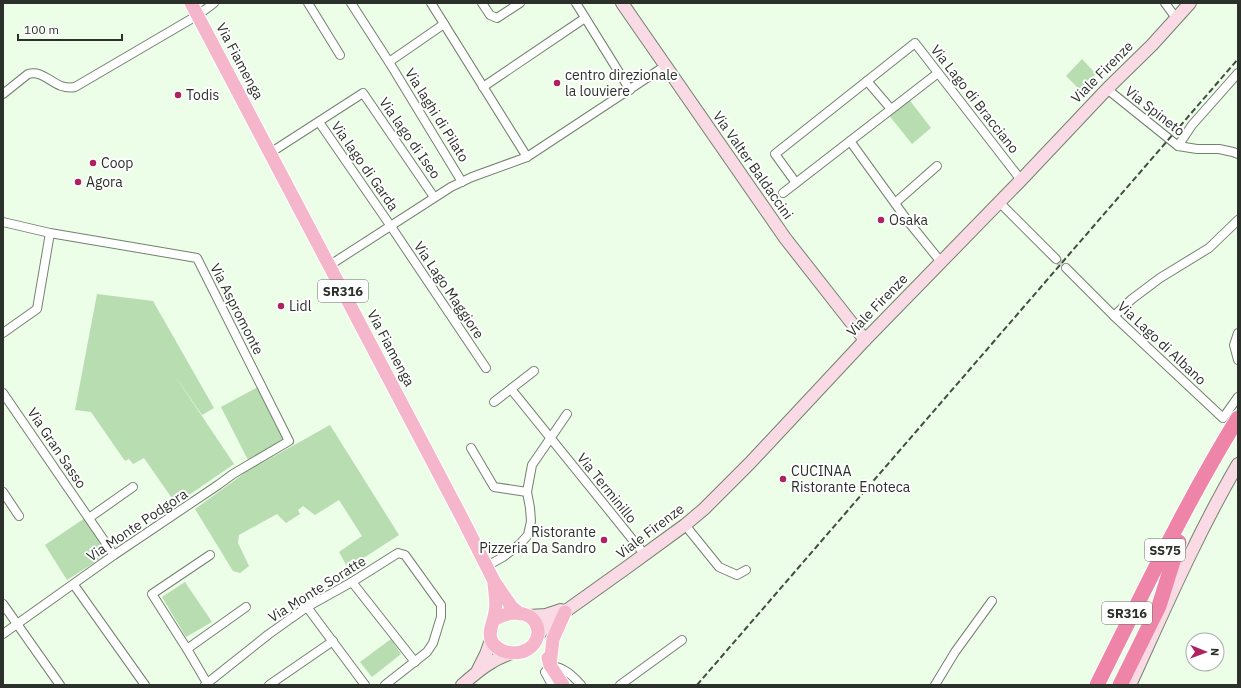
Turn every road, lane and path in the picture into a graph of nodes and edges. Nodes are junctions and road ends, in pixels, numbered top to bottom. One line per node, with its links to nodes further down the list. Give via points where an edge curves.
1 (191, 3): 12 (main road, Via Fiamenga / SR316)
2 (214, 3): 12 (street)
3 (308, 3): 16 (street)
4 (351, 3): 17 (street, Via laghi di Pilato)
5 (431, 3): 15 (street)
6 (482, 3): 7 (street, via 490,15 497,18)
7 (520, 3)
8 (576, 3): 13 (street)
9 (622, 3): 18 (main road, Via Valter Baldaccini)
10 (1165, 3): 14 (street)
11 (1190, 3): 14 (main road, Viale Firenze)
12 (198, 15): 25 (street, via 75,87 61,87 41,74 32,73); 30 (main road, Via Fiamenga / SR316)
13 (586, 18): 22 (street); 24 (street)
14 (1176, 18): 23 (main road, Viale Firenze)
15 (444, 24): 17 (street, Via laghi di Pilato); 22 (street)
16 (340, 55)
17 (389, 62): 35 (street, Via laghi di Pilato)
18 (665, 66): 24 (street); 52 (main road, Via Valter Baldaccini, via 785,238)
19 (938, 73): 21 (street, Via Lago di Bracciano, via 915,43); 26 (street); 34 (street, Via Lago di Bracciano)
20 (1238, 73): 29 (street, via 1192,125)
21 (868, 80): 26 (street); 36 (street, Via Lago di Bracciano, via 775,154)
22 (483, 87): 32 (street)
23 (1106, 89): 29 (street, Via Spineto); 34 (main road, Viale Firenze)
24 (630, 90): 32 (street)
25 (3, 94)
26 (892, 109): 28 (street)
27 (319, 122): 30 (street); 38 (street, Via lago di Iseo, via 363,93); 43 (street, Via lago di Garda)
28 (850, 141): 36 (street); 40 (street)
29 (1178, 146): 31 (street, Via Spineto, via 1219,149)
30 (270, 153): 47 (main road, Via Fiamenga / SR316)
31 (1238, 154)
32 (527, 157): 35 (street)
33 (937, 166): 40 (street)
34 (1021, 180): 39 (main road, Viale Firenze)
35 (462, 182): 38 (street)
36 (796, 183): 37 (street)
37 (783, 193)
38 (434, 197): 43 (street)
39 (999, 202): 45 (street); 46 (main road, Viale Firenze)
40 (895, 203): 46 (street)
41 (1238, 220): 49 (street, via 1210,248 1160,278)
42 (3, 222): 44 (street, Via Aspromonte)
43 (390, 225): 47 (street); 54 (street, Via Lago Maggiore)
44 (50, 233): 50 (street, via 37,309); 64 (street, Via Aspromonte, via 197,258)
45 (1056, 259)
46 (941, 262): 52 (main road, Viale Firenze)
47 (330, 265): 77 (main road, Via Fiamenga / SR316)
48 (1066, 268): 49 (street, Via Lago di Albano)
49 (1114, 316): 58 (street, Via Lago di Albano, via 1223,418)
50 (3, 333)
51 (1238, 333): 53 (street, via 1234,345)
52 (865, 340): 72 (main road, Viale Firenze, via 750,463)
53 (1238, 360)
54 (486, 368)
55 (534, 371): 56 (street)
56 (511, 389): 59 (street); 63 (street, Via Terminillo)
57 (3, 393): 71 (street, Via Gran Sasso)
58 (1238, 397)
59 (494, 402)
60 (567, 414): 63 (street)
61 (1238, 418): 73 (highway, SS75, via 1211,462)
62 (1238, 433): 73 (highway, SS75)
63 (550, 438): 69 (street, via 532,465); 74 (street, Via Terminillo)
64 (289, 441): 75 (street, Via Monte Podgora, via 233,474)
65 (471, 448): 69 (street, via 494,487)
66 (1238, 464): 116 (main road, via 1187,562)
67 (133, 488): 71 (street)
68 (3, 492): 70 (street)
69 (527, 492): 77 (street, via 531,521 528,535 503,557)
70 (20, 516)
71 (89, 518): 75 (street, Via Gran Sasso)
72 (685, 525): 74 (main road, Viale Firenze); 78 (street, via 719,567 737,575)
73 (1174, 542): 112 (highway, SR316, via 1146,578); 113 (highway, SS75); 114 (highway, SS75); 115 (highway, SR316, via 1159,606)
74 (644, 554): 86 (main road, Viale Firenze)
75 (114, 555): 81 (street, Via Monte Podgora)
76 (210, 555): 95 (street, Via Monte Soratte, via 152,594)
77 (487, 566): 79 (main road, Via Fiamenga / SR316)
78 (746, 570)
79 (494, 581): 87 (main road, Via Fiamenga / SR316, via 511,606); 88 (main road, Via Fiamenga / SR316)
80 (352, 582): 85 (street, Via Monte Soratte); 98 (street); 98 (street, Via Monte Soratte, via 398,553 405,555 441,605 441,617 433,643)
81 (74, 585): 89 (street, Via Monte Podgora); 103 (street)
82 (992, 601): 111 (street)
83 (3, 604): 89 (street)
84 (246, 607): 95 (street, Via Monte Soratte)
85 (307, 607): 94 (street); 101 (street, Via Monte Soratte, via 269,634)
86 (567, 610): 87 (main road, Viale Firenze, via 546,615); 91 (main road, Viale Firenze, via 549,623); 99 (main road, via 553,639)
87 (524, 615): 88 (main road, Viale Firenze, via 505,614); 91 (main road, SR316, via 535,623)
88 (494, 620): 92 (main road, SR316)
89 (17, 624): 90 (street, Via Monte Podgora); 102 (street)
90 (3, 634)
91 (538, 637): 96 (main road, Viale Firenze, via 534,645); 99 (main road, SR316)
92 (491, 640): 97 (main road, via 499,649); 100 (main road)
93 (682, 640): 110 (street)
94 (332, 641): 104 (street); 105 (street)
95 (187, 649): 101 (street, Via Monte Soratte)
96 (525, 651): 97 (main road); 99 (main road, SR316, via 539,656)
97 (512, 653): 100 (main road, via 501,656)
98 (415, 662): 106 (street)
99 (551, 665): 107 (street, via 545,672); 108 (main road, SR316); 109 (street, via 568,672)
100 (471, 680)
101 (211, 683)
102 (60, 685)
103 (145, 685)
104 (269, 685)
105 (365, 685)
106 (385, 685)
107 (552, 685)
108 (563, 685)
109 (581, 685)
110 (620, 685)
111 (935, 685)
112 (1087, 685)
113 (1097, 685)
114 (1108, 685)
115 (1120, 685)
116 (1130, 685)

